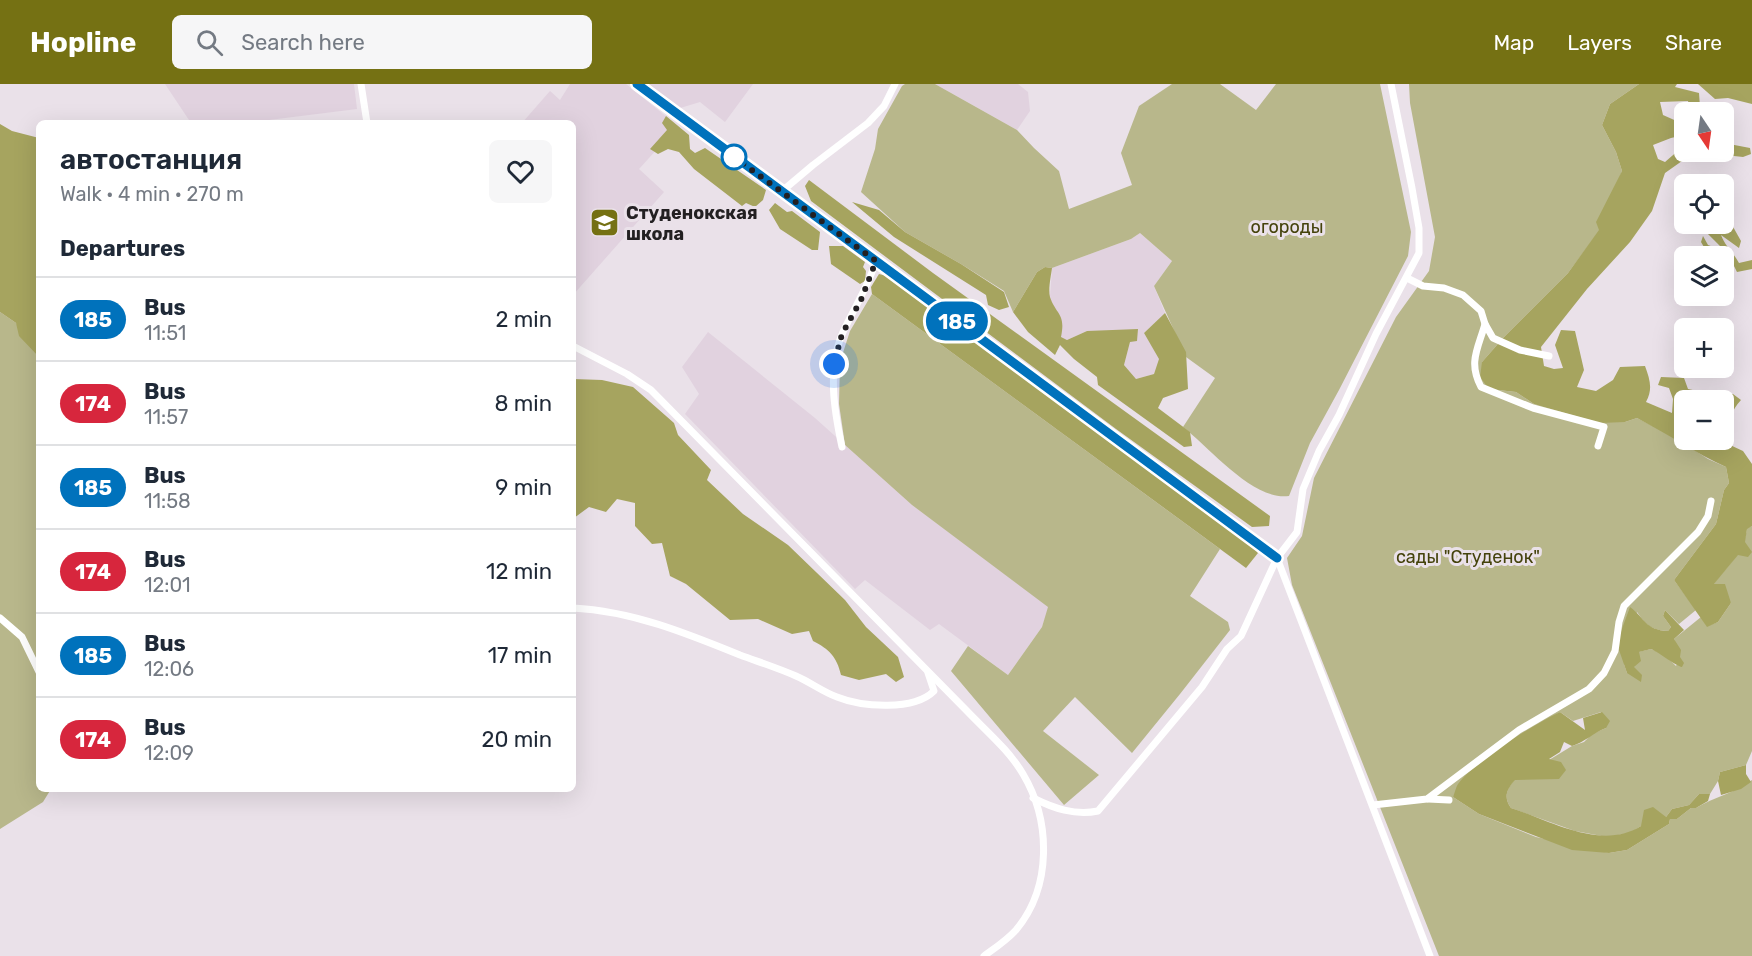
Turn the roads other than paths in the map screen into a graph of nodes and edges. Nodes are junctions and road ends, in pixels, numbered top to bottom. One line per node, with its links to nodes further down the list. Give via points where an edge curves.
1 (361, 84): 5 (street)
2 (637, 84): 6 (street)
3 (895, 84): 6 (street, via 884,106 868,123)
4 (1391, 84): 8 (street, via 1419,228 1419,253)
5 (367, 120)
6 (781, 192): 7 (street)
7 (876, 261): 13 (street, via 842,334 834,364 833,386); 15 (street)
8 (1407, 278): 9 (street, via 1423,286 1463,295 1481,311); 15 (street, via 1319,451 1303,489 1297,532)
9 (1485, 324): 11 (street, via 1493,338 1521,351); 12 (street, via 1474,362 1481,387 1533,408 1604,427)
10 (576, 348): 19 (street, via 651,390)
11 (1549, 356)
12 (1598, 446)
13 (842, 447)
14 (1711, 501): 21 (street, via 1708,516 1698,532 1624,606 1615,651 1604,673 1589,689 1519,730)
15 (1277, 558): 20 (street, via 1241,636 1098,811 1069,811); 23 (street)
16 (576, 608): 19 (street, via 616,612 680,631 766,663 838,697 862,702 890,705 926,699 934,691)
17 (0, 618): 18 (street, via 22,637)
18 (36, 666)
19 (927, 670): 20 (street, via 1003,749 1022,772)
20 (1034, 798): 24 (street, via 1043,834 1043,857 1034,900 1015,931)
21 (1427, 799): 22 (street); 23 (street)
22 (1449, 800)
23 (1372, 806): 25 (street)
24 (984, 956)
25 (1430, 956)

